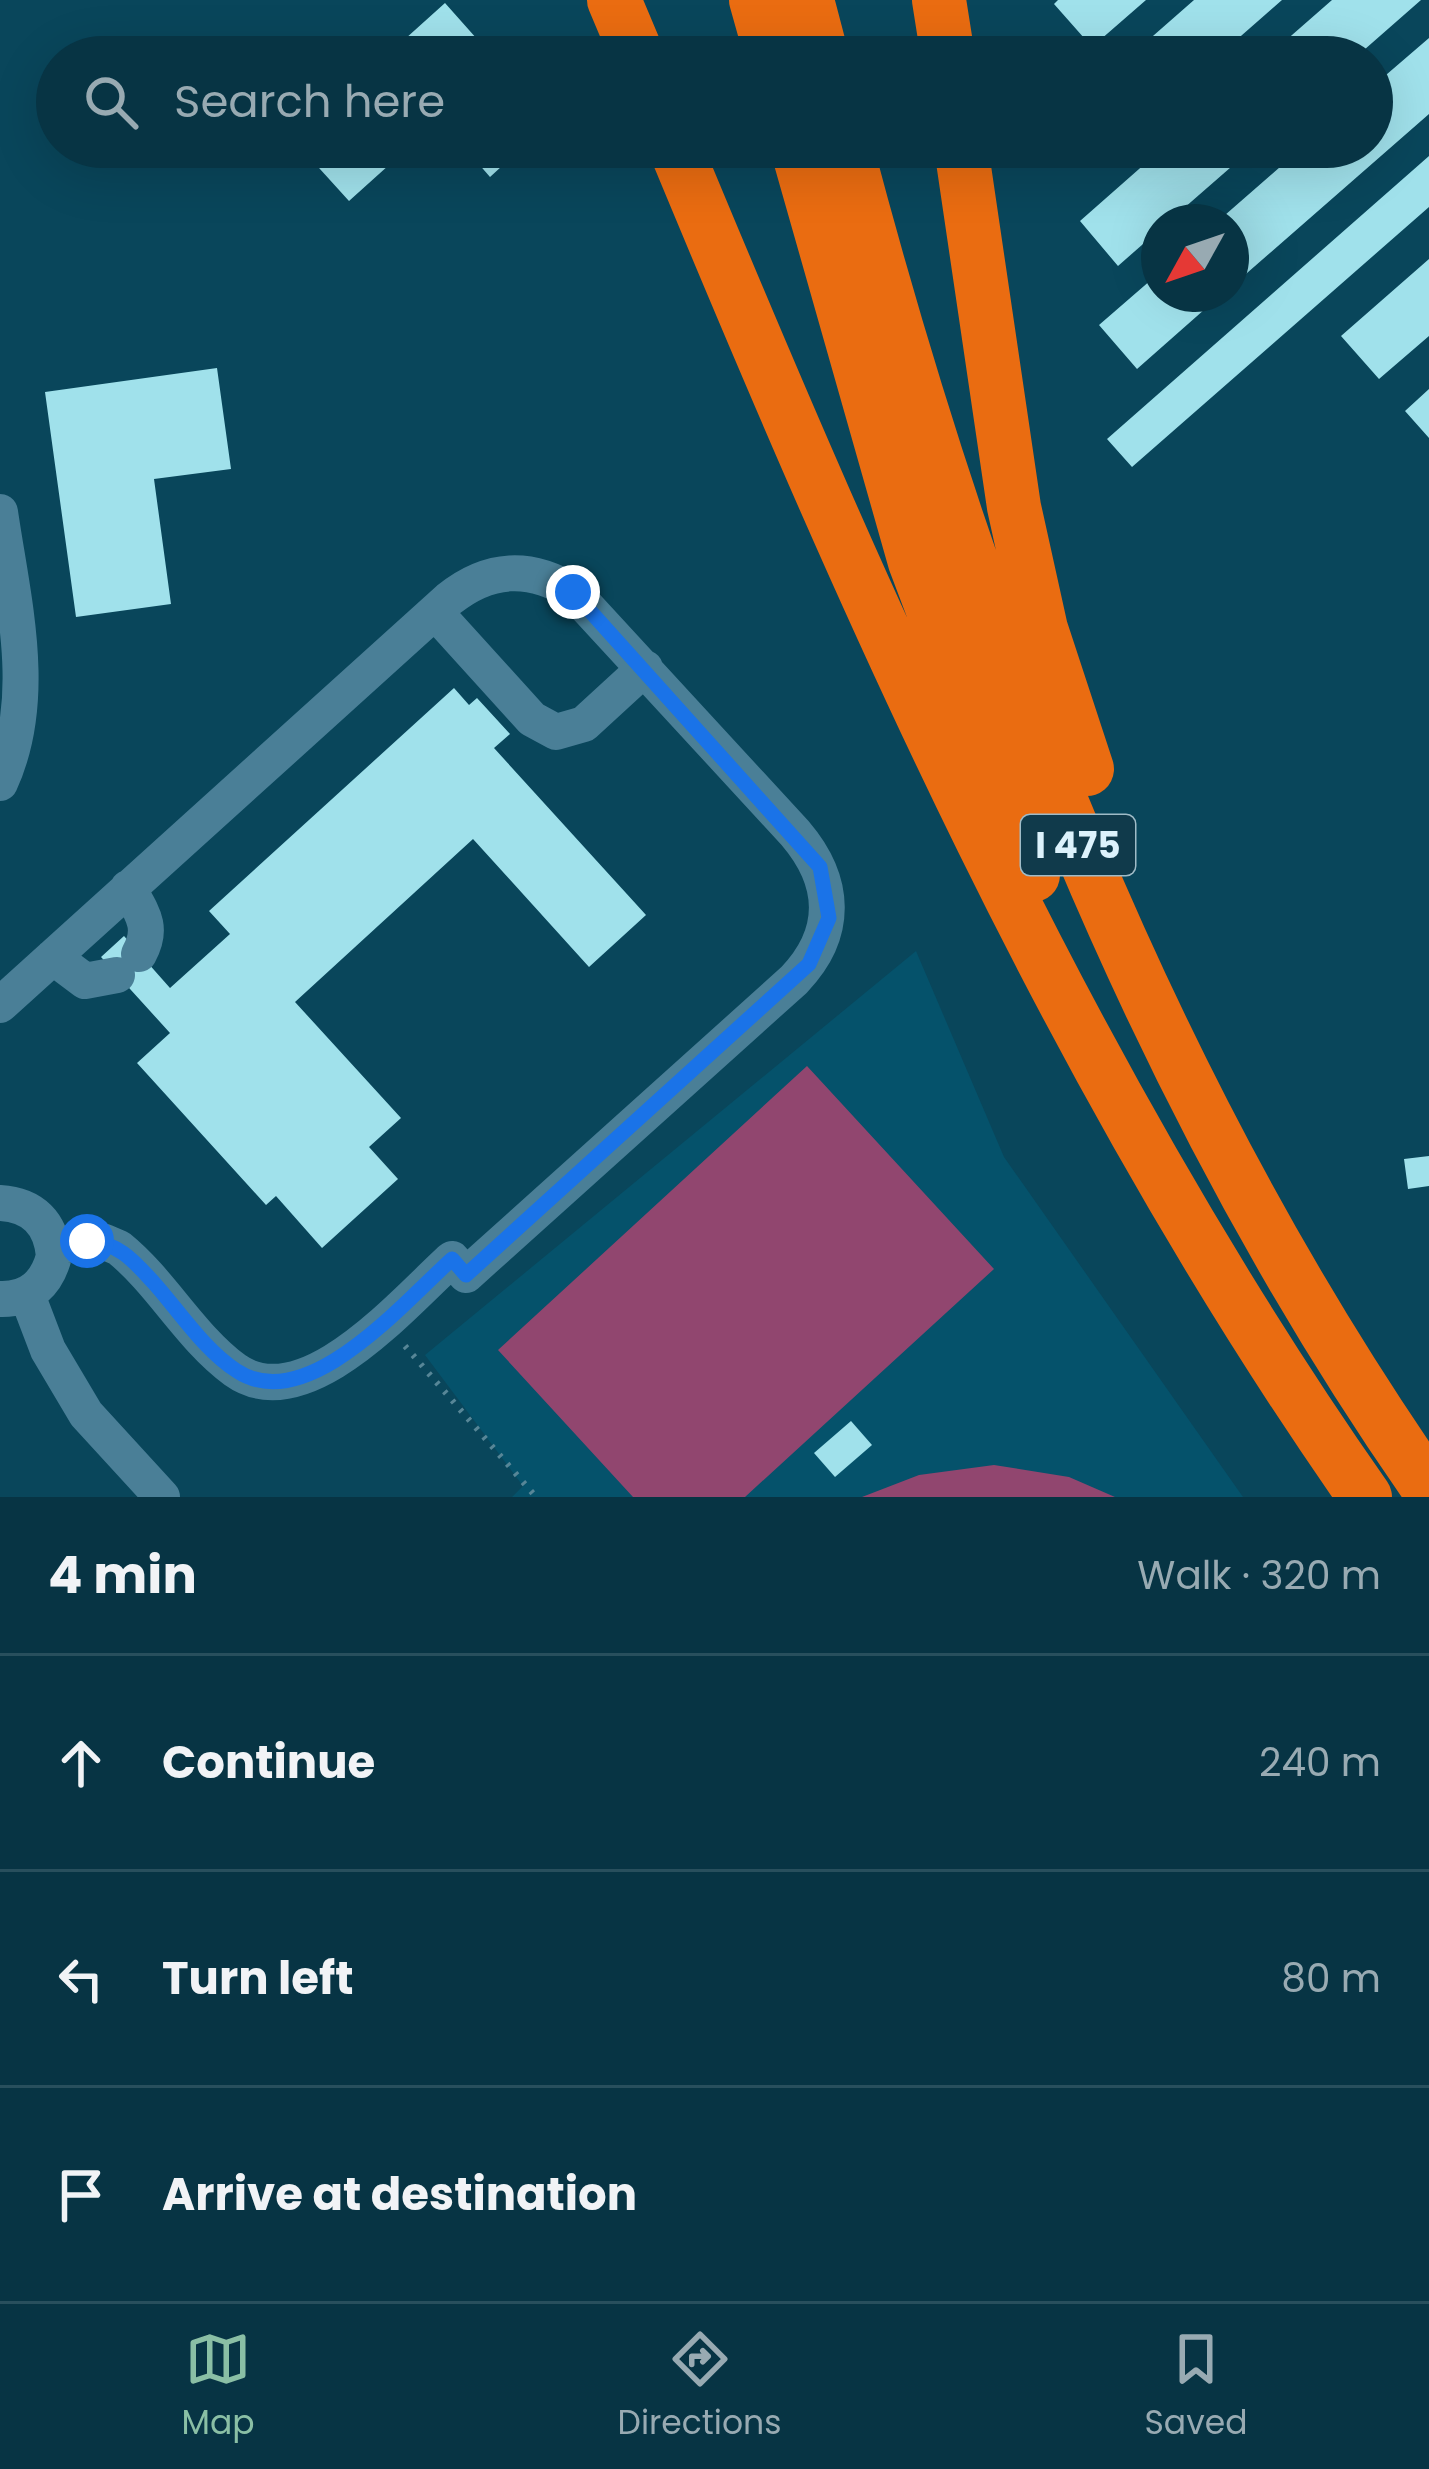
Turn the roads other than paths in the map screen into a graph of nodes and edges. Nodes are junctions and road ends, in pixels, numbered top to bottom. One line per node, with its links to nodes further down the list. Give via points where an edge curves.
1 (614, 0): 5 (highway)
2 (756, 0): 6 (highway)
3 (807, 0): 7 (highway)
4 (939, 0): 8 (highway)
5 (629, 36)
6 (766, 36)
7 (816, 36)
8 (945, 36)
9 (684, 168): 23 (highway, via 954,788 1207,1260)
10 (803, 168): 23 (highway, I 475, via 915,562 1028,865 1181,1185)
11 (852, 168): 24 (highway, I 475, via 966,543 1076,842 1261,1226 1350,1376)
12 (964, 168): 24 (highway, via 1014,507 1041,629 1086,768 1181,1010)
13 (0, 512): 16 (lane, via 21,658 17,746)
14 (434, 612): 15 (lane, via 480,578 536,573 573,592); 15 (lane, via 532,719 556,733 584,724); 17 (lane)
15 (645, 668): 21 (lane, via 809,850 829,901 825,934 794,980 466,1275 452,1259 320,1372 289,1381 238,1372 119,1248)
16 (0, 783)
17 (128, 888): 18 (lane); 18 (lane, via 149,937 128,964 86,981)
18 (53, 957): 19 (lane)
19 (0, 1005)
20 (0, 1203): 21 (lane, via 34,1212)
21 (53, 1244): 22 (lane, via 50,1272)
22 (14, 1297): 25 (lane, via 86,1414)
23 (1300, 1405): 26 (highway, I 475)
24 (1429, 1487)
25 (162, 1497)
26 (1365, 1497)

